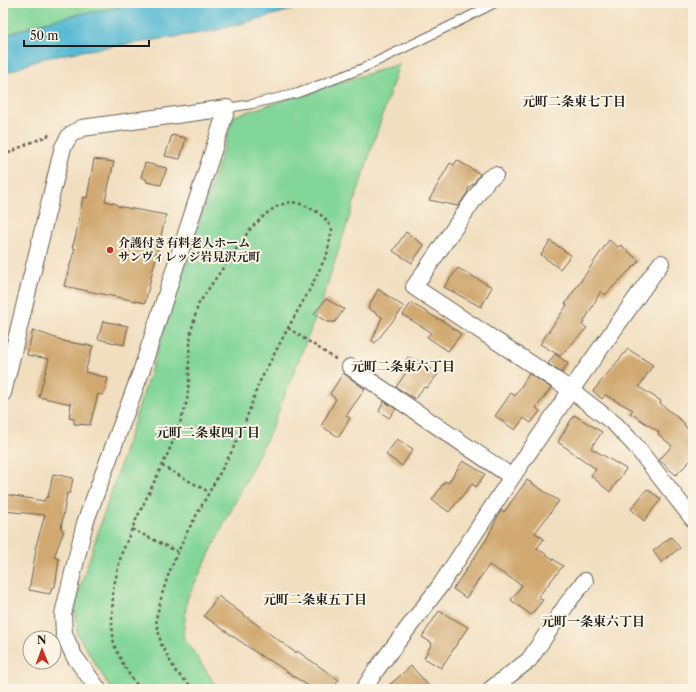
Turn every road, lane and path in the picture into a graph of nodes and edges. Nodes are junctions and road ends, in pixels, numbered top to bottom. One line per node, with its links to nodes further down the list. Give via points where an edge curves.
1 (495, 3): 2 (lane, via 361,69 298,93)
2 (227, 108): 10 (street, via 82,128 70,135 63,147); 18 (street, via 141,372 85,523 63,614 64,634 74,656)
3 (52, 134): 4 (path)
4 (3, 156)
5 (495, 175): 9 (street, via 488,180 414,287)
6 (661, 263): 9 (street)
7 (288, 328): 8 (path); 11 (path, via 327,254 332,230 319,213 291,202 274,208 251,228 198,306 191,332 187,401); 13 (path, via 259,383 232,452)
8 (350, 368): 12 (street)
9 (571, 390): 12 (street); 14 (street, via 615,424 634,444)
10 (3, 393)
11 (162, 466): 13 (path); 15 (path)
12 (512, 477): 21 (street, via 440,586)
13 (209, 492): 16 (path)
14 (693, 519)
15 (132, 529): 16 (path); 19 (path, via 121,555 113,590 112,624 114,645)
16 (178, 552): 20 (path, via 163,591 156,619 161,644 176,672)
17 (585, 581): 22 (street, via 529,660)
18 (98, 689)
19 (140, 689)
20 (194, 689)
21 (364, 689)
22 (491, 689)

